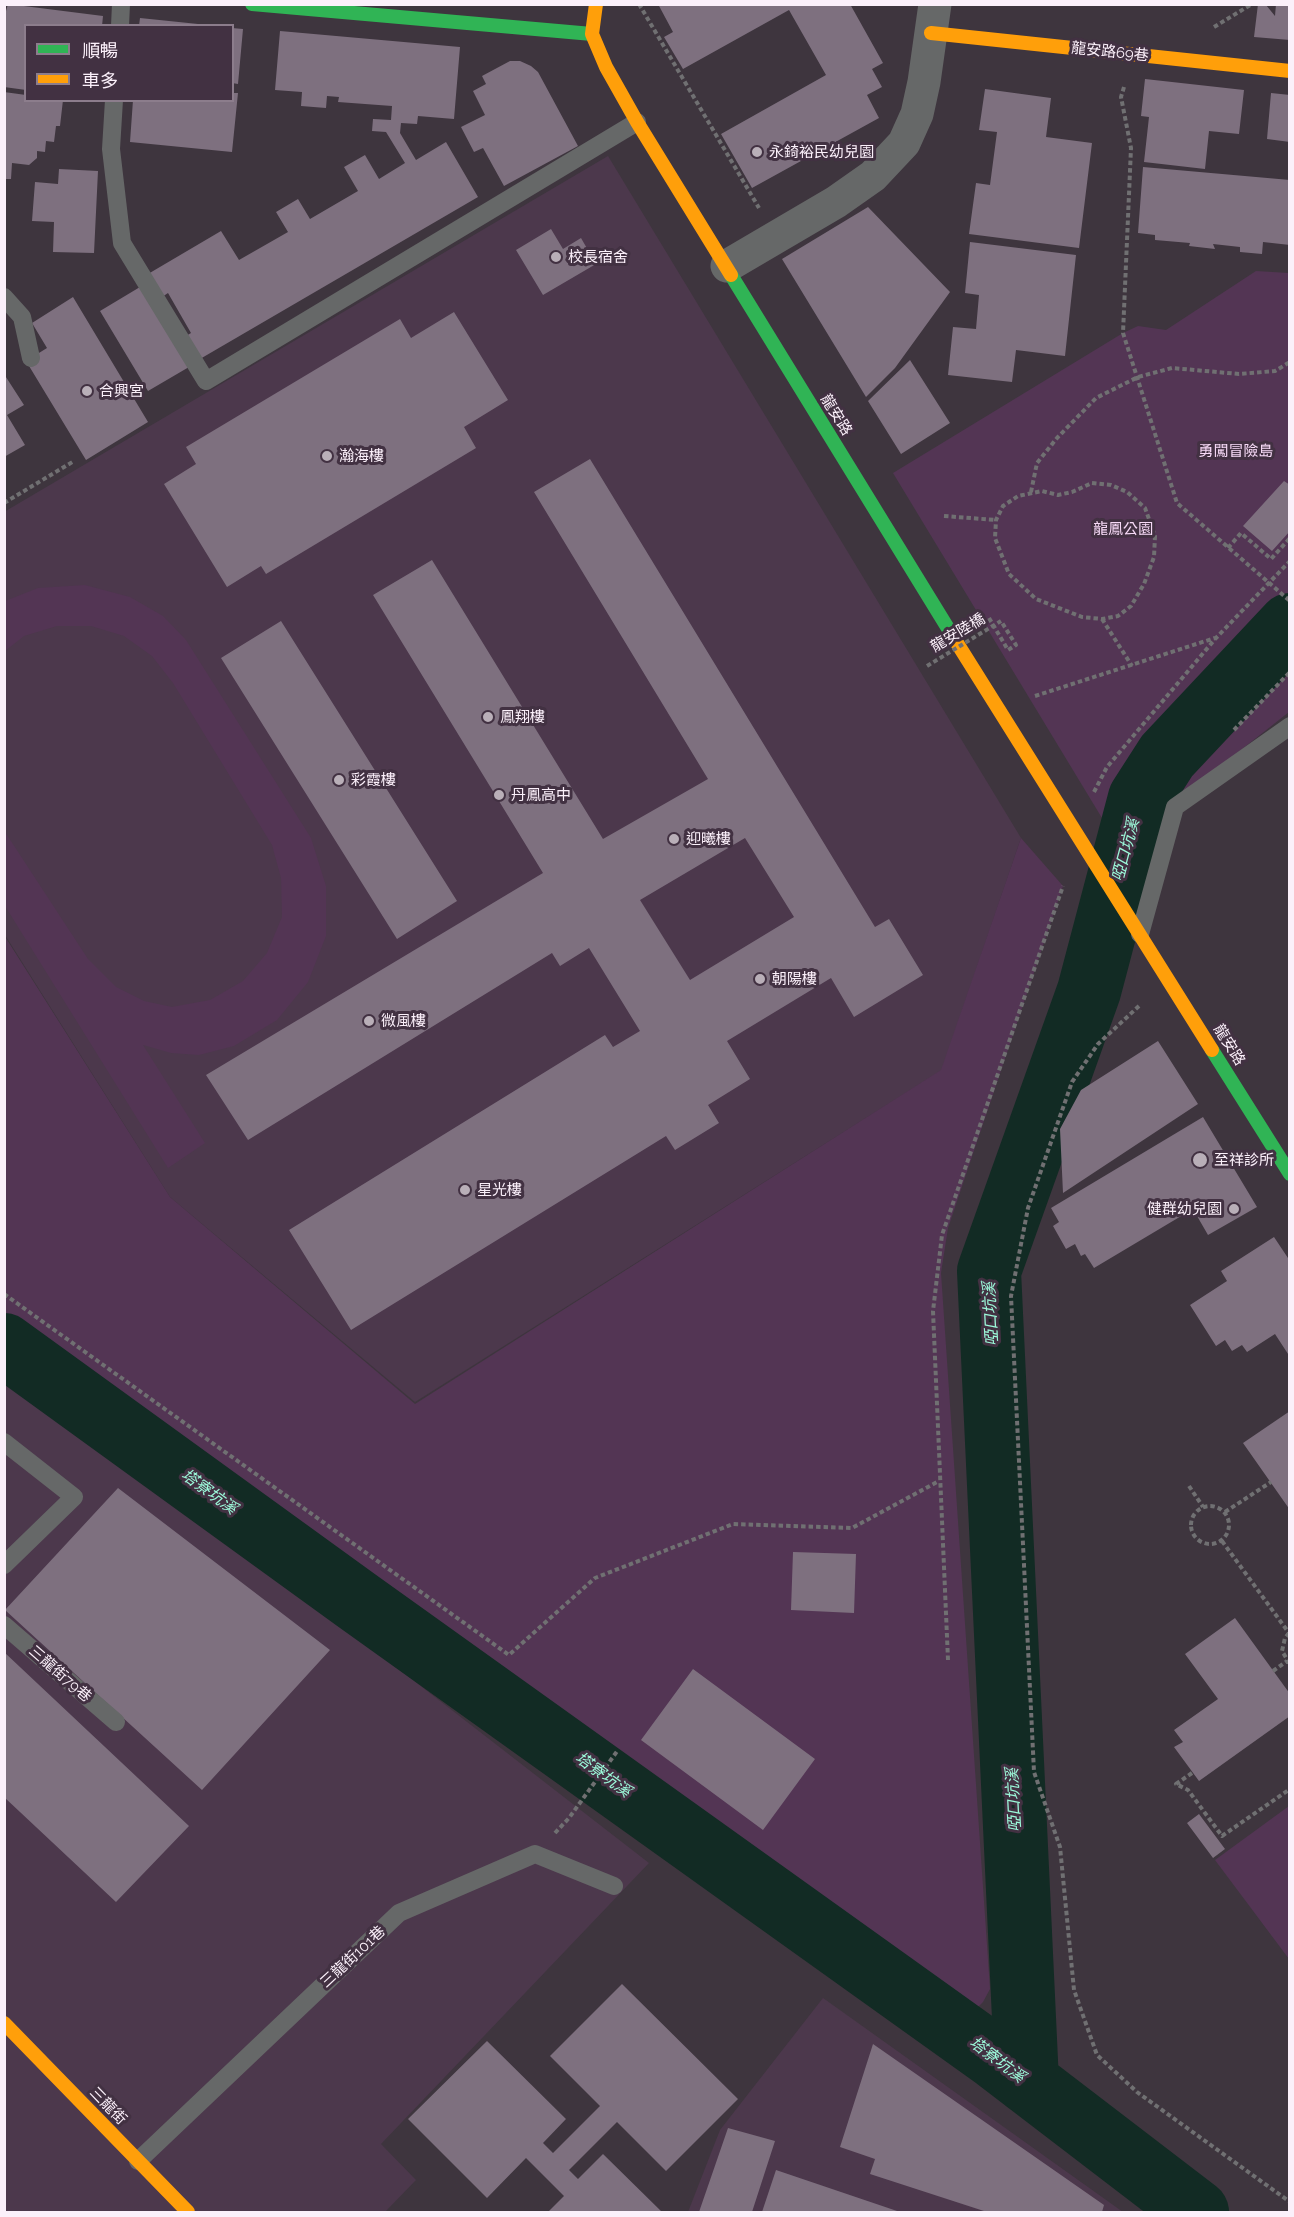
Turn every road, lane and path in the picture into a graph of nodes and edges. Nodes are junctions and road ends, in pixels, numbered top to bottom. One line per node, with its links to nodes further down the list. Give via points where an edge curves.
1 (122, 4): 8 (lane)
2 (252, 4): 5 (street)
3 (596, 4): 9 (street)
4 (639, 4): 14 (path)
5 (282, 6): 6 (street)
6 (454, 13): 9 (street)
7 (933, 19): 10 (street, 龍安路69巷); 15 (street, 龍安路69巷, via 917,114 904,143 873,176 836,202)
8 (120, 24)
9 (592, 34): 13 (street, 龍安路)
10 (1133, 55): 11 (street, 龍安路69巷); 19 (path, via 1121,97 1131,148 1124,333)
11 (1290, 71)
12 (114, 102): 13 (lane, via 111,150 122,243 206,381)
13 (637, 122): 15 (street, 龍安路)
14 (760, 208)
15 (727, 266): 41 (street, 龍安路)
16 (4, 297): 17 (lane, via 22,317)
17 (31, 358)
18 (1290, 362): 19 (path, via 1275,371 1239,374 1172,368)
19 (1138, 376): 21 (path, via 1096,398 1057,438 1037,463); 28 (path, via 1177,503)
20 (74, 460): 22 (path)
21 (1031, 492): 24 (path, via 1004,506); 33 (path, via 1058,495 1092,483 1112,485 1145,508 1155,536 1154,557 1144,584 1131,606 1118,616)
22 (4, 503)
23 (944, 516): 24 (path)
24 (996, 520): 33 (path, via 995,538 1009,574 1036,599 1082,617)
25 (1250, 532): 26 (path)
26 (1246, 536): 27 (path, via 1271,559); 28 (path, via 1241,533)
27 (1290, 538)
28 (1228, 548): 30 (path)
29 (1290, 561): 30 (path)
30 (1269, 583): 31 (path); 34 (path)
31 (1290, 601)
32 (989, 618): 35 (path, 龍安陸橋, bridge, via 1008,650 1016,645 1001,621)
33 (1102, 620): 36 (path)
34 (1216, 638): 36 (path); 39 (path, via 1107,767)
35 (927, 666)
36 (1132, 666): 37 (path)
37 (1035, 696)
38 (1290, 726): 41 (lane, via 1175,807)
39 (1094, 792)
40 (1063, 886): 46 (path, via 942,1235 933,1311)
41 (1140, 934): 43 (street, 龍安路)
42 (1139, 1006): 66 (path, via 1098,1044 1072,1082 1028,1208 1011,1296 1034,1773 1060,1847 1074,1990 1097,2055 1137,2092)
43 (1290, 1174)
44 (4, 1294): 46 (path, via 509,1655 595,1578 733,1524 852,1528)
45 (4, 1443): 52 (lane, via 74,1497)
46 (939, 1481): 55 (path)
47 (1270, 1482): 50 (path)
48 (1189, 1486): 49 (path)
49 (1203, 1507): 50 (path, via 1214,1506); 51 (path, via 1191,1521 1193,1534 1203,1543)
50 (1225, 1512): 51 (path, via 1230,1524)
51 (1222, 1541): 54 (path)
52 (4, 1565)
53 (4, 1625): 58 (lane, 三龍街79巷)
54 (1289, 1633): 56 (path, via 1282,1644)
55 (948, 1660)
56 (1288, 1662): 57 (path)
57 (1273, 1671)
58 (116, 1722)
59 (618, 1750): 62 (path)
60 (1192, 1773): 61 (path, via 1176,1784 1188,1790 1222,1836)
61 (1290, 1789)
62 (569, 1818)
63 (614, 1886): 65 (lane, 三龍街101巷, via 535,1854 399,1913)
64 (4, 2023): 65 (street, 三龍街)
65 (138, 2161): 67 (street, 三龍街)
66 (1290, 2202)
67 (188, 2212)

